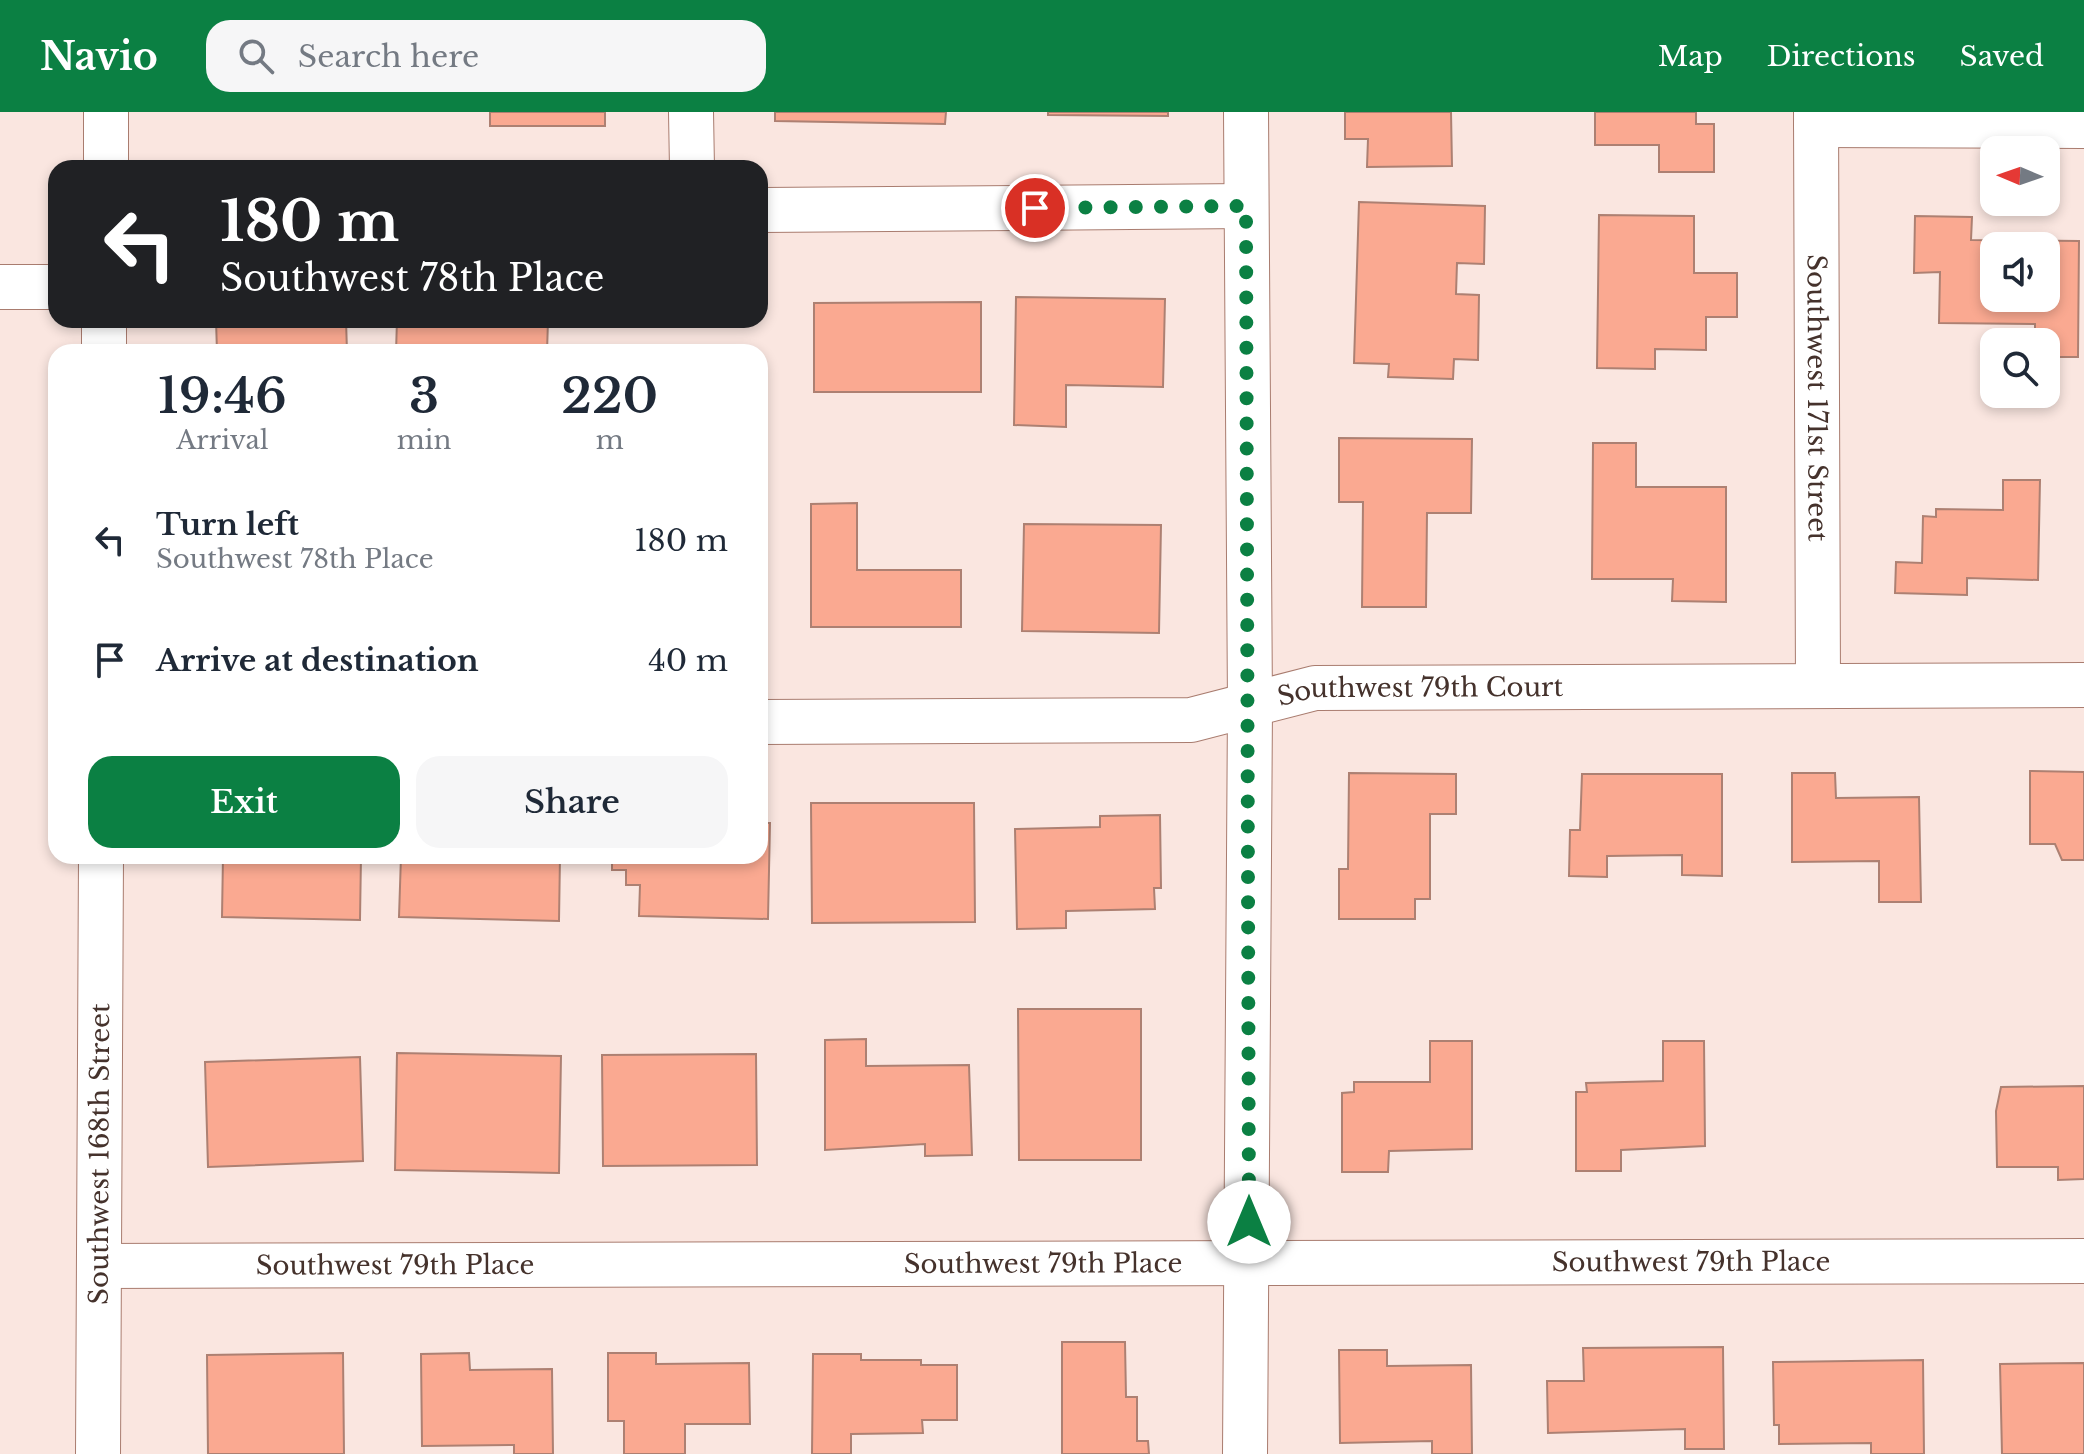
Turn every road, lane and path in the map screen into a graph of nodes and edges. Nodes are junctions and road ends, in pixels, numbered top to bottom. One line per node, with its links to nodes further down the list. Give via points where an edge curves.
1 (106, 112): 6 (street)
2 (691, 112): 7 (street)
3 (1246, 112): 8 (street)
4 (1816, 118): 5 (street); 12 (street, Southwest 171st Street)
5 (2084, 126)
6 (106, 160)
7 (692, 160)
8 (1246, 206): 9 (street); 14 (street)
9 (768, 210)
10 (0, 287): 11 (street)
11 (48, 287)
12 (1818, 684): 13 (street, Southwest 79th Court); 14 (street, Southwest 79th Court, via 1315,688)
13 (2084, 685)
14 (1250, 706): 15 (street, Southwest 79th Court, via 1191,720); 19 (street)
15 (768, 722)
16 (101, 864): 18 (street, Southwest 168th Street)
17 (2084, 1261): 19 (street, Southwest 79th Place)
18 (99, 1266): 19 (street, Southwest 79th Place); 20 (street, Southwest 168th Street)
19 (1249, 1266): 21 (street)
20 (98, 1454)
21 (1245, 1454)

